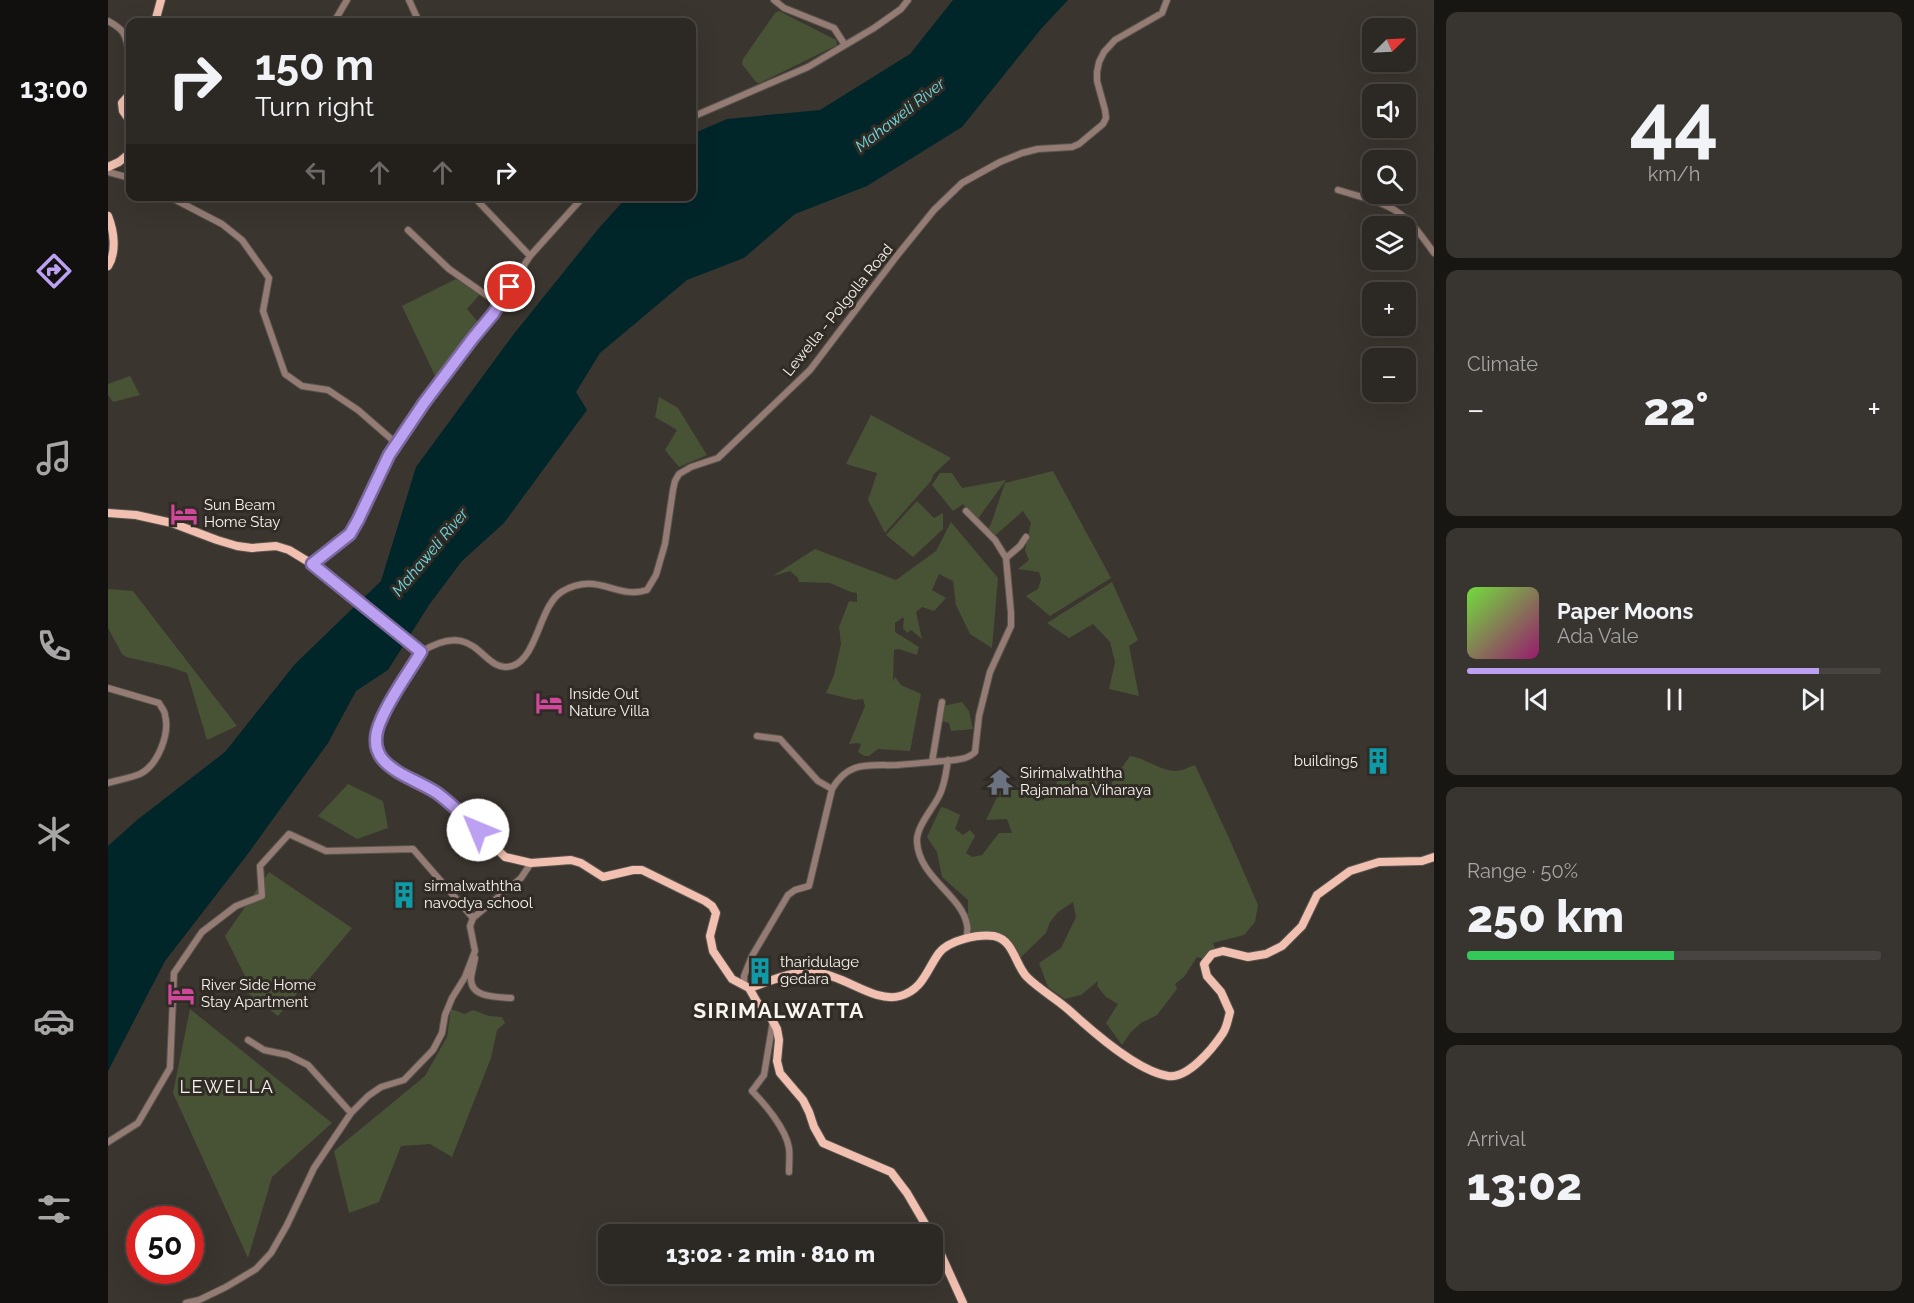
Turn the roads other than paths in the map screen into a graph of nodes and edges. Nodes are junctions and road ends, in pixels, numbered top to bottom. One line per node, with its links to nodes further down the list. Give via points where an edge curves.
1 (161, 0): 7 (main road)
2 (347, 0): 8 (street)
3 (409, 0): 9 (street)
4 (774, 0): 12 (street, via 784,8 834,28)
5 (908, 0): 12 (street, via 901,9)
6 (1167, 0): 36 (street, Lewella - Polgolla Road, via 1162,13 1115,40 1104,52 1096,72 1105,110 1103,124 1072,147 1038,148 1022,153 962,183 934,210 810,370 718,458 679,474 665,544 648,590 625,592 588,583 562,592 551,602 529,651 514,665 496,665 460,640 441,641)
7 (156, 18)
8 (336, 18)
9 (417, 18)
10 (108, 21): 11 (street, via 121,27)
11 (126, 38)
12 (844, 45): 15 (street, via 808,67)
13 (126, 98): 14 (main road, via 122,103)
14 (126, 115)
15 (696, 115)
16 (126, 156): 17 (main road)
17 (108, 167)
18 (108, 172): 19 (street)
19 (126, 177)
20 (1338, 190): 26 (street, via 1397,211)
21 (178, 201): 30 (street, via 243,240 269,278 263,311 285,374 302,386 328,390)
22 (478, 201): 27 (street)
23 (580, 201): 27 (street)
24 (108, 216): 28 (main road, via 114,238)
25 (408, 230): 29 (street, via 449,269)
26 (1434, 253)
27 (530, 256): 29 (street)
28 (108, 266)
29 (499, 304): 30 (street)
30 (397, 444): 35 (street, via 350,534)
31 (966, 511): 34 (street, via 995,540)
32 (108, 513): 35 (main road, via 172,523 237,546 280,546)
33 (1026, 537): 34 (street)
34 (1006, 558): 40 (street, via 1011,626 990,672 975,752 969,757)
35 (312, 564): 36 (main road)
36 (418, 649): 45 (main road, via 380,720 376,750 384,762 403,776 451,803 505,857)
37 (108, 688): 42 (street, via 159,703 165,714 166,733 148,768 141,774)
38 (942, 702): 41 (street)
39 (757, 736): 43 (street, via 780,739 818,781)
40 (948, 760): 41 (street); 48 (street, via 940,795 917,841 935,882 959,906 967,926)
41 (932, 762): 43 (street, via 861,765 848,770)
42 (108, 783)
43 (832, 789): 49 (street, via 809,886 788,895 752,956 744,976)
44 (1434, 857): 48 (main road, via 1378,862 1350,871 1317,895 1302,926 1266,954 1212,954 1204,964 1207,976 1221,992 1230,1012 1225,1031 1204,1058 1188,1071 1170,1077 1148,1069 1104,1042 1026,977 1004,941 994,936)
45 (531, 863): 46 (street, via 521,878); 49 (main road, via 571,860 603,877 642,870 705,901 716,913 710,936 713,951 732,979)
46 (473, 918): 47 (street); 54 (street, via 413,849 326,851 289,834 260,866 262,896 236,906 202,932 174,973 170,1068 138,1123)
47 (470, 926): 50 (street, via 478,945 473,987 480,994); 53 (street, via 475,951 445,1014 442,1033 433,1050 404,1080 381,1087)
48 (966, 939): 49 (main road, via 943,949 922,981 900,996 874,994 813,972 795,973)
49 (747, 987): 51 (main road)
50 (511, 998)
51 (773, 1020): 55 (street, via 764,1075 752,1091 786,1136); 56 (main road, via 779,1040 780,1073 803,1100 823,1143 891,1172)
52 (248, 1040): 53 (street, via 264,1050 288,1055 308,1065)
53 (351, 1113): 58 (street, via 314,1168 271,1253 256,1269 226,1287)
54 (108, 1142)
55 (789, 1172)
56 (925, 1224)
57 (943, 1260): 59 (main road)
58 (186, 1303)
59 (963, 1303)

